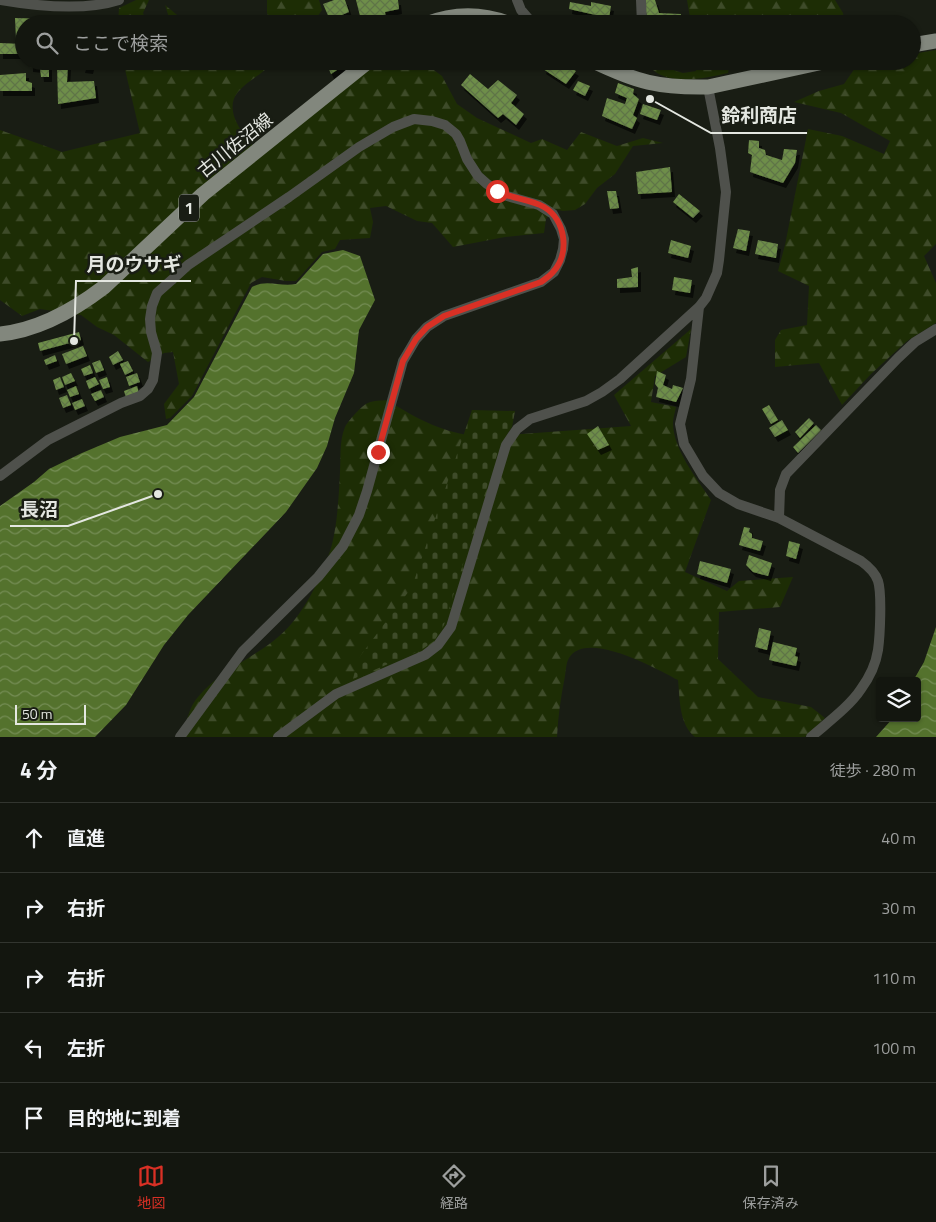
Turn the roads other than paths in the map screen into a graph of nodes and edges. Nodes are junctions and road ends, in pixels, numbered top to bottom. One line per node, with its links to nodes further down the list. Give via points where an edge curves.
1 (1, 0): 2 (street, via 86,6)
2 (119, 0)
3 (517, 0): 5 (street)
4 (641, 0): 6 (street)
5 (525, 15)
6 (642, 15)
7 (936, 41): 8 (main road)
8 (921, 44)
9 (358, 70): 15 (main road, 古川佐沼線 / 1, via 203,194 90,298 49,321)
10 (615, 70): 12 (main road, via 644,82 674,87)
11 (786, 70): 12 (main road)
12 (708, 87): 13 (street, via 726,192 718,267 712,286)
13 (699, 307): 17 (street, via 691,379 680,424 684,444 703,476 719,493 738,504); 19 (street, via 602,392 586,401 530,419 517,429 506,445 451,627 438,645 425,655 336,694)
14 (936, 329): 17 (street, via 898,358 786,474)
15 (0, 334)
16 (0, 476): 18 (street, via 48,440 140,396 148,389 153,380 157,353 151,332 152,306 157,293 188,265 359,147 394,127 414,119 444,125 456,134 467,159 487,184 507,196 546,208 558,220 564,239 554,272 541,282 444,316 416,339 403,361 367,491 343,546 318,578 243,651)
17 (779, 518): 20 (street, via 861,561 878,580 878,651 870,674 851,701)
18 (180, 737)
19 (278, 737)
20 (811, 737)

